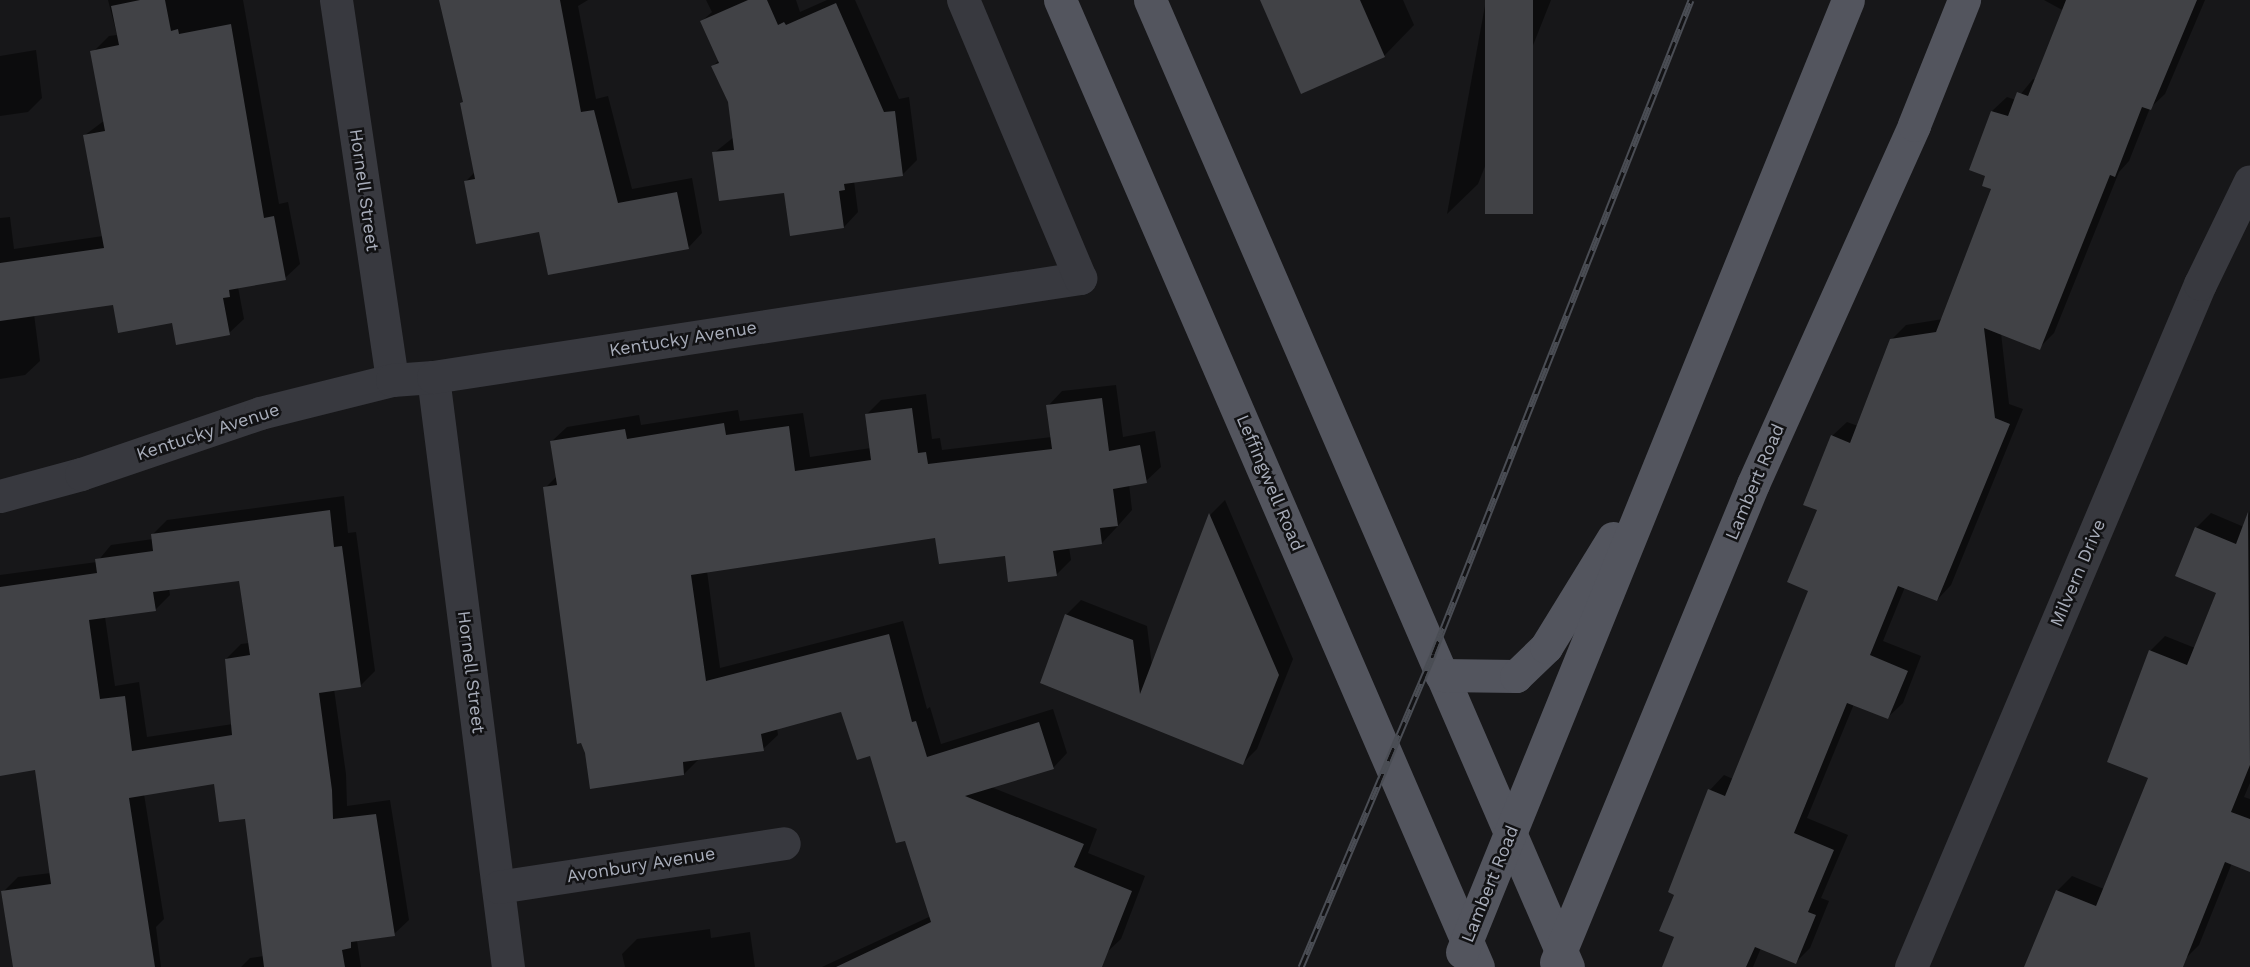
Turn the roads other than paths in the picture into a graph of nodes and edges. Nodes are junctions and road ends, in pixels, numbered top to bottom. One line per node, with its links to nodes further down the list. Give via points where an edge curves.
1 (336, 0): 9 (street, Hornell Street)
2 (963, 0): 8 (street, Kentucky Avenue, via 1080,278)
3 (1060, 0): 16 (main road, Leffingwell Road)
4 (1150, 0): 12 (main road, via 1365,490)
5 (1848, 0): 10 (main road, Lambert Road)
6 (1964, 0): 17 (main road, Lambert Road, via 1914,125 1753,484)
7 (2250, 182): 19 (street, Milvern Drive, via 2200,284)
8 (433, 377): 9 (street, Kentucky Avenue); 15 (street, Hornell Street)
9 (392, 380): 11 (street, Kentucky Avenue, via 260,413 81,474)
10 (1661, 460): 12 (main road, via 1546,647 1516,676); 13 (main road, Lambert Road)
11 (0, 496)
12 (1441, 675): 13 (main road)
13 (1510, 835): 16 (main road, Lambert Road); 17 (main road)
14 (784, 843): 15 (street, Avonbury Avenue)
15 (498, 887): 18 (street, Hornell Street)
16 (1467, 958)
17 (1561, 961)
18 (508, 967)
19 (1911, 967)

